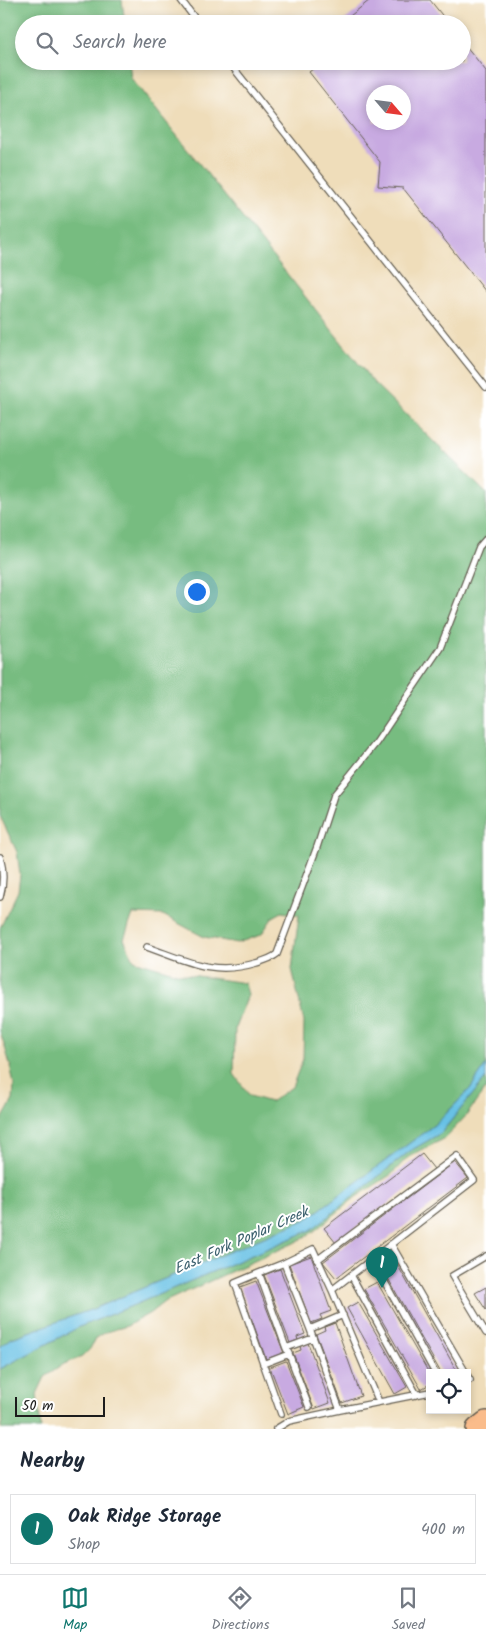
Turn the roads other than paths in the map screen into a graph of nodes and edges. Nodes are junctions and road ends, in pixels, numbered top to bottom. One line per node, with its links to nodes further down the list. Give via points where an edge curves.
1 (181, 0): 2 (lane)
2 (192, 15)
3 (235, 70): 4 (lane)
4 (486, 387)
5 (486, 538): 8 (lane, via 479,547 440,648 376,743 334,795 277,954 252,964 213,968)
6 (0, 857): 7 (lane, via 4,886)
7 (0, 897)
8 (148, 947)
9 (391, 1244): 11 (lane); 12 (lane, via 474,1180 457,1156); 24 (lane)
10 (486, 1256): 19 (lane, via 452,1276)
11 (372, 1258): 15 (lane); 23 (lane)
12 (317, 1260): 13 (lane, via 313,1249); 16 (lane)
13 (284, 1263): 14 (lane); 18 (lane)
14 (259, 1273): 21 (lane); 22 (lane, via 235,1283)
15 (351, 1275): 16 (lane); 26 (lane)
16 (332, 1290): 17 (lane)
17 (342, 1316): 18 (lane); 27 (lane)
18 (310, 1329): 20 (lane)
19 (486, 1333)
20 (313, 1338): 21 (lane); 29 (lane)
21 (288, 1351): 22 (lane); 28 (lane)
22 (263, 1364): 30 (lane)
23 (433, 1369)
24 (464, 1369)
25 (426, 1393): 26 (lane)
26 (417, 1395): 27 (lane)
27 (379, 1402): 29 (lane)
28 (309, 1407)
29 (340, 1410): 32 (lane, via 289,1421)
30 (281, 1414)
31 (486, 1422): 33 (highway)
32 (276, 1429)
33 (477, 1429)

